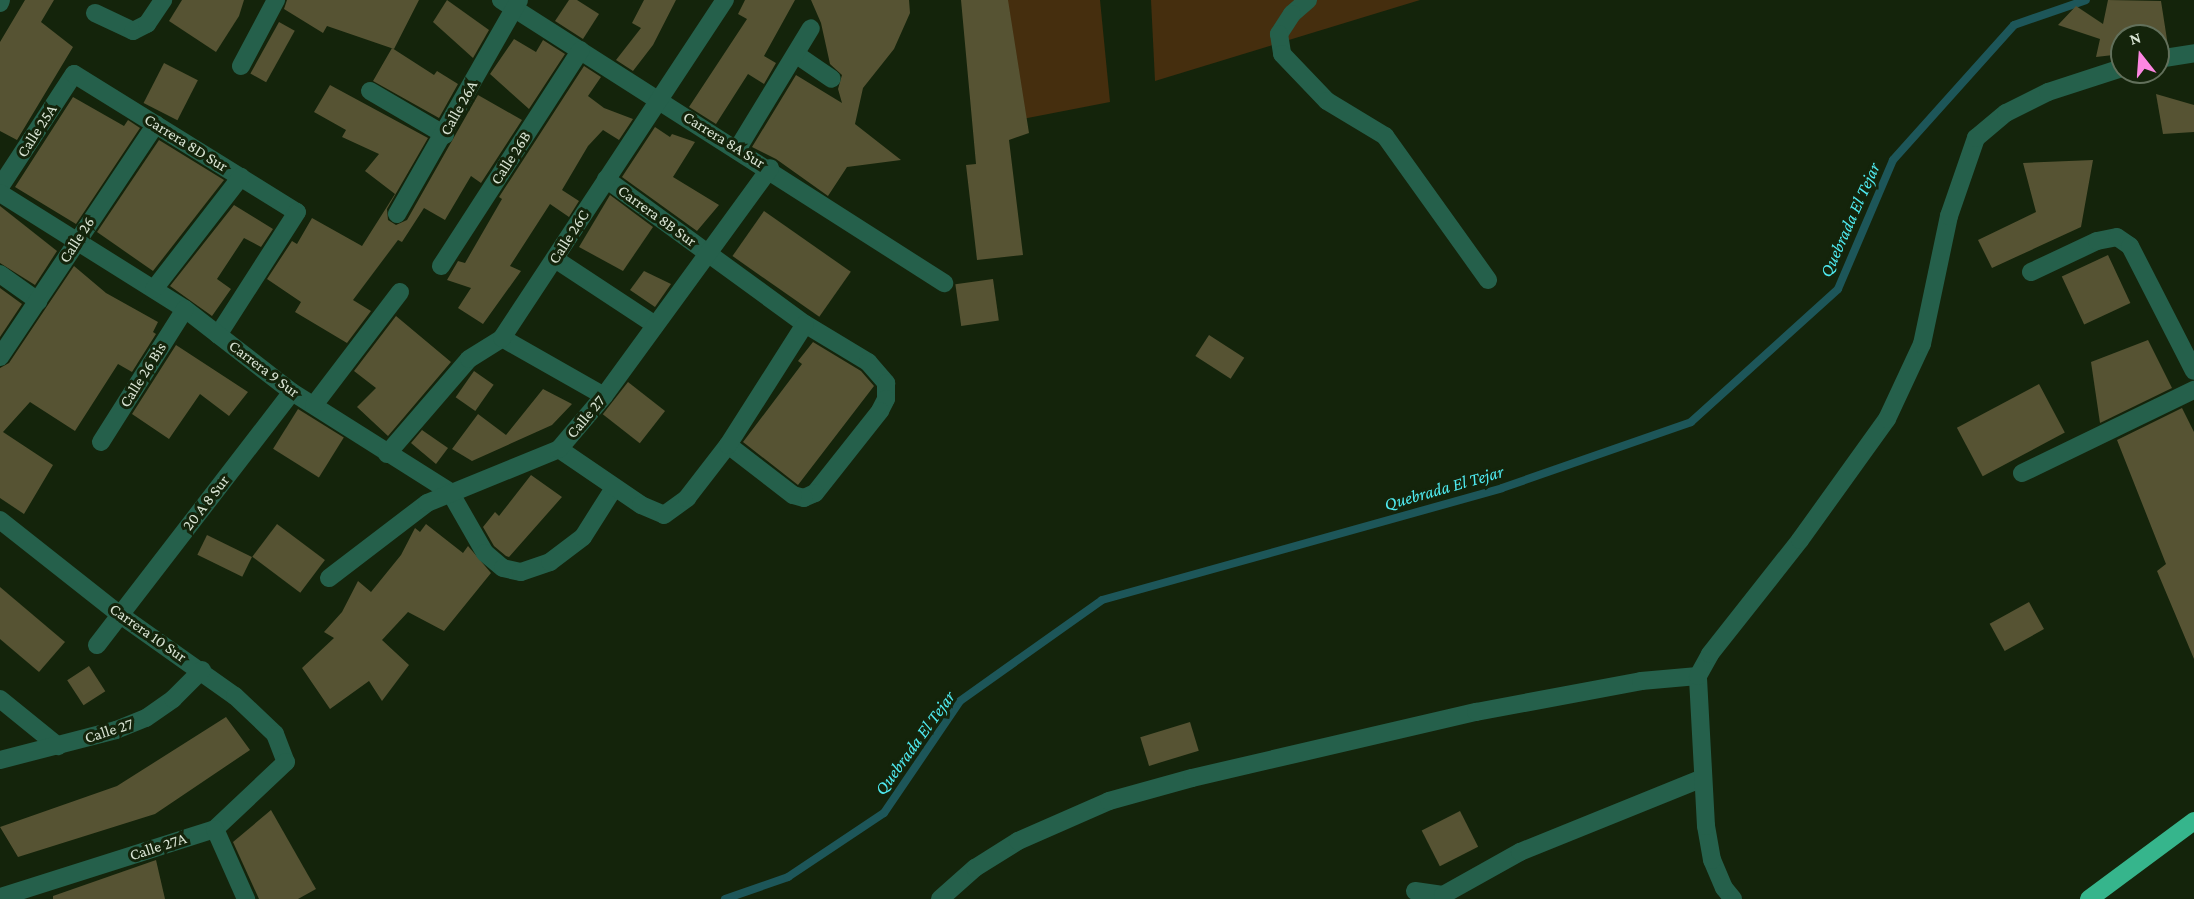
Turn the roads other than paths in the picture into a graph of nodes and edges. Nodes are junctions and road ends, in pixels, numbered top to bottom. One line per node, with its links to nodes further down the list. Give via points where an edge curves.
1 (163, 0): 6 (street, via 147,24 133,31)
2 (276, 0): 12 (street)
3 (725, 0): 17 (street, Calle 26C)
4 (1308, 0): 33 (street, via 1292,14 1279,34 1282,54 1327,101 1384,136)
5 (512, 3): 8 (street, Carrera 8A Sur); 19 (street, Calle 26A)
6 (95, 13)
7 (811, 28): 10 (street)
8 (581, 50): 17 (street, Carrera 8A Sur); 30 (street, Calle 26B)
9 (2194, 53): 11 (street)
10 (797, 55): 15 (street); 20 (street)
11 (2170, 57)
12 (241, 66)
13 (2110, 72): 61 (street, via 2048,92 2006,113 1976,138 1949,216 1922,344 1896,402 1865,451 1716,646)
14 (74, 74): 18 (street, Carrera 8D Sur); 24 (street, Calle 25A)
15 (832, 79)
16 (370, 91): 19 (street)
17 (658, 98): 20 (street, Carrera 8A Sur); 23 (street, Calle 26C)
18 (156, 124): 22 (street, Carrera 8D Sur); 27 (street, Calle 26)
19 (445, 135): 26 (street, Calle 26A)
20 (738, 148): 21 (street, Carrera 8A Sur)
21 (770, 168): 28 (street, Calle 27); 34 (street, Carrera 8A Sur)
22 (241, 177): 35 (street); 41 (street, Carrera 8D Sur, via 297,212)
23 (606, 179): 28 (street, Carrera 8B Sur); 29 (street, Calle 26C)
24 (0, 187)
25 (0, 193): 27 (street, Carrera 9 Sur)
26 (397, 214)
27 (76, 240): 35 (street, Carrera 9 Sur); 37 (street, Calle 26)
28 (707, 253): 39 (street, Carrera 8B Sur); 40 (street, Calle 27)
29 (555, 259): 40 (street); 42 (street, Calle 26C)
30 (441, 266)
31 (2031, 272): 44 (street, via 2097,241 2117,237 2130,246)
32 (0, 274): 37 (street)
33 (1488, 280)
34 (944, 283)
35 (154, 289): 38 (street, Carrera 9 Sur)
36 (400, 292): 48 (street)
37 (38, 301): 43 (street, Calle 26)
38 (185, 309): 41 (street, Carrera 9 Sur); 49 (street, Calle 26 Bis)
39 (805, 324): 50 (street); 50 (street, Carrera 8B Sur, via 880,371 886,383 886,399 880,411 826,484 804,498 793,495)
40 (655, 325): 47 (street, Calle 27)
41 (218, 335): 46 (street, Carrera 9 Sur)
42 (502, 338): 47 (street); 52 (street, Calle 26C, via 470,359)
43 (0, 357)
44 (2194, 372)
45 (2194, 390): 53 (street)
46 (292, 392): 48 (street, Carrera 9 Sur); 58 (street, 20 A 8 Sur)
47 (604, 396): 51 (street, Calle 27)
48 (314, 405): 52 (street, Carrera 9 Sur)
49 (101, 442)
50 (728, 445): 54 (street, via 687,498 664,515)
51 (559, 449): 54 (street); 55 (street, Calle 27)
52 (387, 454): 55 (street, Carrera 9 Sur)
53 (2022, 473)
54 (614, 488): 55 (street, Carrera 9 Sur, via 583,537 550,562 521,572 503,568 485,553)
55 (450, 492): 57 (street, Calle 27, via 406,517)
56 (0, 520): 58 (street, Carrera 10 Sur)
57 (328, 578)
58 (119, 614): 59 (street); 60 (street, Carrera 10 Sur)
59 (97, 645)
60 (202, 670): 63 (street, Calle 27, via 173,699 146,718); 64 (street, Carrera 10 Sur, via 275,734)
61 (1698, 676): 66 (street); 72 (street, via 1641,681 1476,712 1109,801 1018,841 975,868)
62 (0, 699): 63 (street)
63 (58, 746): 65 (street, Calle 27)
64 (286, 755): 68 (street, Calle 27A, via 280,772)
65 (0, 760)
66 (1703, 778): 69 (street, via 1520,852 1443,895); 73 (street, via 1712,861)
67 (2194, 821): 74 (highway)
68 (215, 829): 70 (street, Calle 27A); 71 (street)
69 (1415, 891)
70 (0, 897)
71 (246, 899)
72 (940, 899)
73 (1733, 899)
74 (2089, 899)

